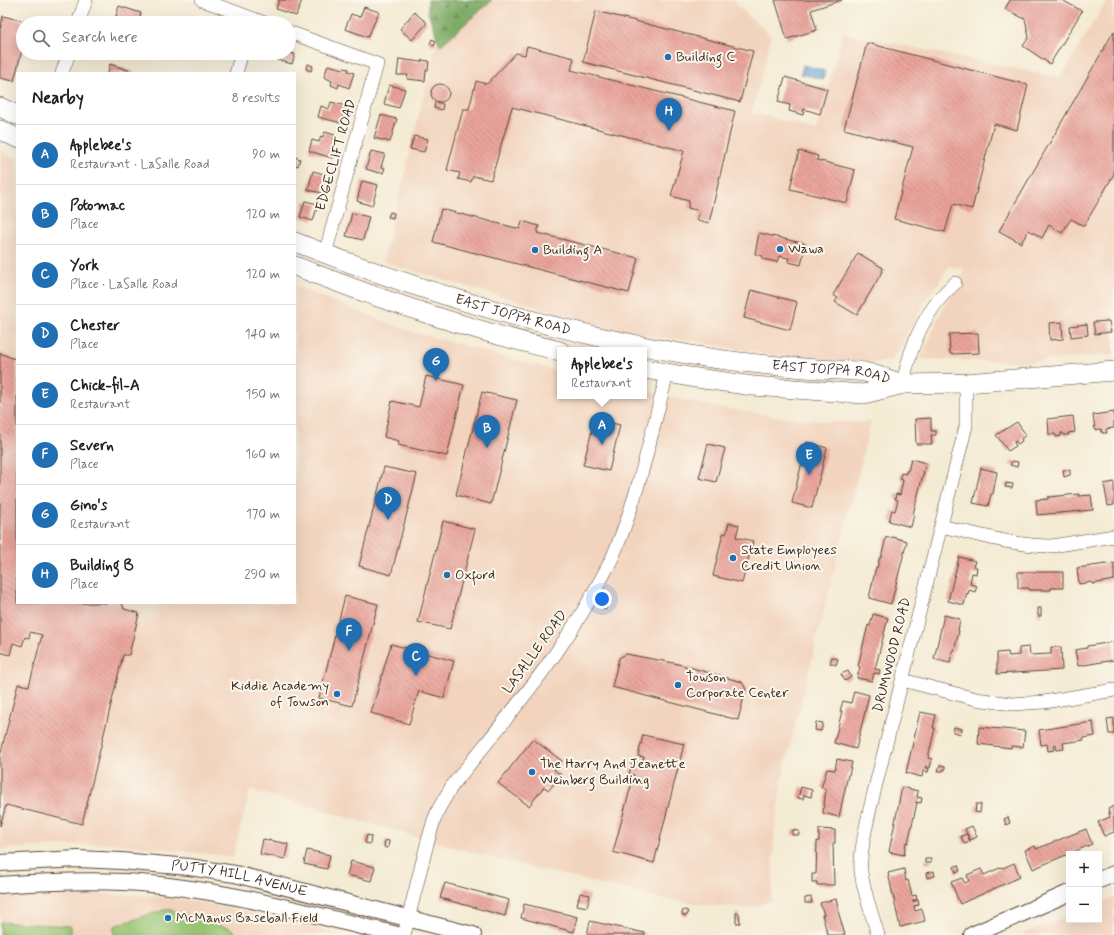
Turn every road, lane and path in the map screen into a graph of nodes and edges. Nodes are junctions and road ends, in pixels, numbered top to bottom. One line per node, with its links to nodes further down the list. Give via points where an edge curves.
1 (86, 0): 3 (street)
2 (202, 0): 4 (street)
3 (80, 16)
4 (242, 16)
5 (296, 35): 15 (street, EDGECLIFT ROAD, via 377,64)
6 (67, 60): 8 (street)
7 (240, 60): 9 (street)
8 (62, 72)
9 (236, 72)
10 (0, 107): 11 (main road)
11 (16, 115)
12 (0, 130): 13 (main road)
13 (16, 138)
14 (296, 242): 15 (main road, EAST JOPPA ROAD)
15 (325, 254): 18 (main road, EAST JOPPA ROAD)
16 (296, 266): 19 (main road, EAST JOPPA ROAD)
17 (955, 284): 26 (street, via 935,303 923,324 912,346)
18 (412, 285): 19 (main road); 21 (main road, EAST JOPPA ROAD, via 551,326)
19 (404, 307): 20 (main road, EAST JOPPA ROAD)
20 (557, 350)
21 (673, 352): 24 (main road); 26 (main road, EAST JOPPA ROAD, via 773,365 865,372)
22 (647, 370): 24 (main road, EAST JOPPA ROAD)
23 (1114, 370): 25 (main road, EAST JOPPA ROAD)
24 (667, 374): 26 (main road, EAST JOPPA ROAD, via 753,386 864,394); 36 (street, LASALLE ROAD, via 639,483 613,557 553,657 452,786 439,808)
25 (966, 383): 26 (main road, EAST JOPPA ROAD); 27 (street, DRUMWOOD ROAD, via 966,426)
26 (903, 384)
27 (941, 526): 28 (street, via 1014,543 1042,546); 29 (street, DRUMWOOD ROAD)
28 (1114, 536)
29 (902, 680): 30 (street, via 976,699 1012,704 1044,702); 40 (street, DRUMWOOD ROAD, via 874,792 861,863 863,884)
30 (1114, 690)
31 (0, 863): 36 (street, PUTTY HILL AVENUE, via 78,859 189,867 235,874)
32 (1114, 874): 33 (street)
33 (1102, 879)
34 (0, 885): 37 (street, PUTTY HILL AVENUE, via 86,881 155,885 254,900)
35 (1066, 894): 41 (street)
36 (408, 919): 38 (street, LASALLE ROAD); 39 (street, PUTTY HILL AVENUE)
37 (397, 935)
38 (404, 935)
39 (473, 935)
40 (878, 935)
41 (972, 935)

